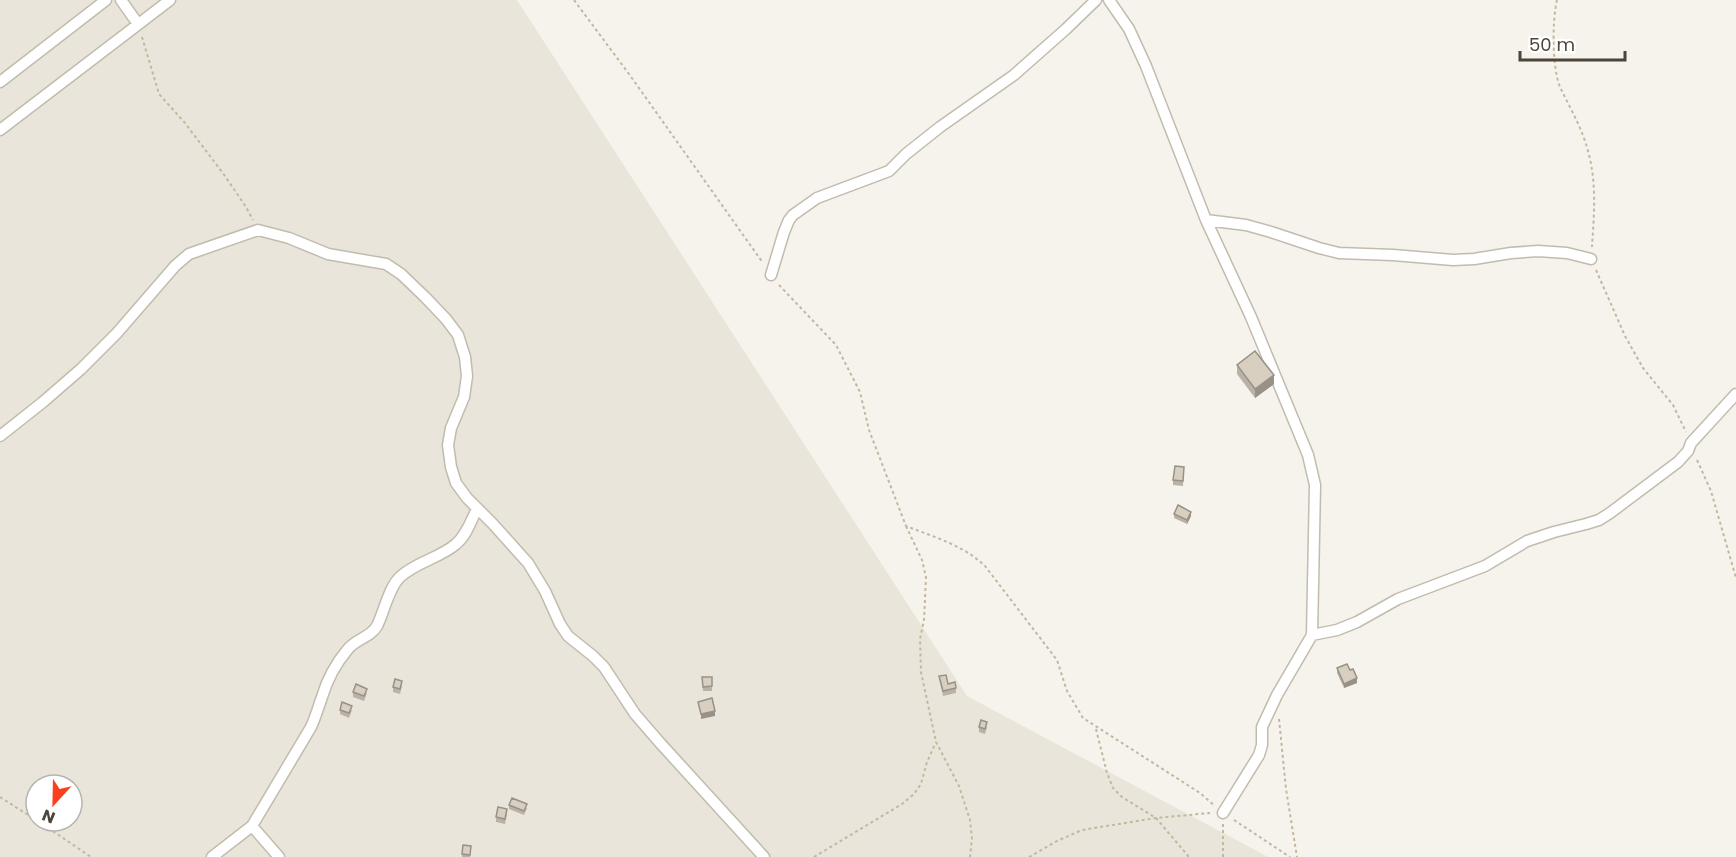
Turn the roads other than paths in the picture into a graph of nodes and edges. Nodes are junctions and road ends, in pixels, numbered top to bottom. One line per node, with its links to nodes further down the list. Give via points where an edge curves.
1 (106, 0): 7 (street)
2 (121, 0): 6 (street)
3 (170, 0): 6 (street)
4 (1095, 0): 11 (street, via 1014,75 940,127 889,171 817,198 793,215)
5 (1109, 0): 9 (street, via 1129,29 1146,66)
6 (138, 24): 8 (street)
7 (0, 82)
8 (0, 130)
9 (1206, 220): 10 (street, via 1246,225 1339,253 1453,261 1538,252); 15 (street, via 1251,317 1312,468)
10 (1592, 259)
11 (771, 275)
12 (1736, 394): 15 (street, via 1690,443 1678,462 1599,520 1527,541 1485,566 1398,598 1347,626)
13 (0, 436): 14 (street, via 81,369 189,254 258,230 328,254 386,264 446,319 458,335 467,376 448,445 451,467 456,483)
14 (477, 509): 17 (street, via 458,543 396,581 373,632 350,646 341,658 311,727); 20 (street, via 528,563 568,636 604,667 654,737)
15 (1312, 635): 16 (street, via 1262,727 1259,755)
16 (1223, 813)
17 (252, 826): 18 (street); 19 (street)
18 (212, 857)
19 (279, 857)
20 (764, 857)

